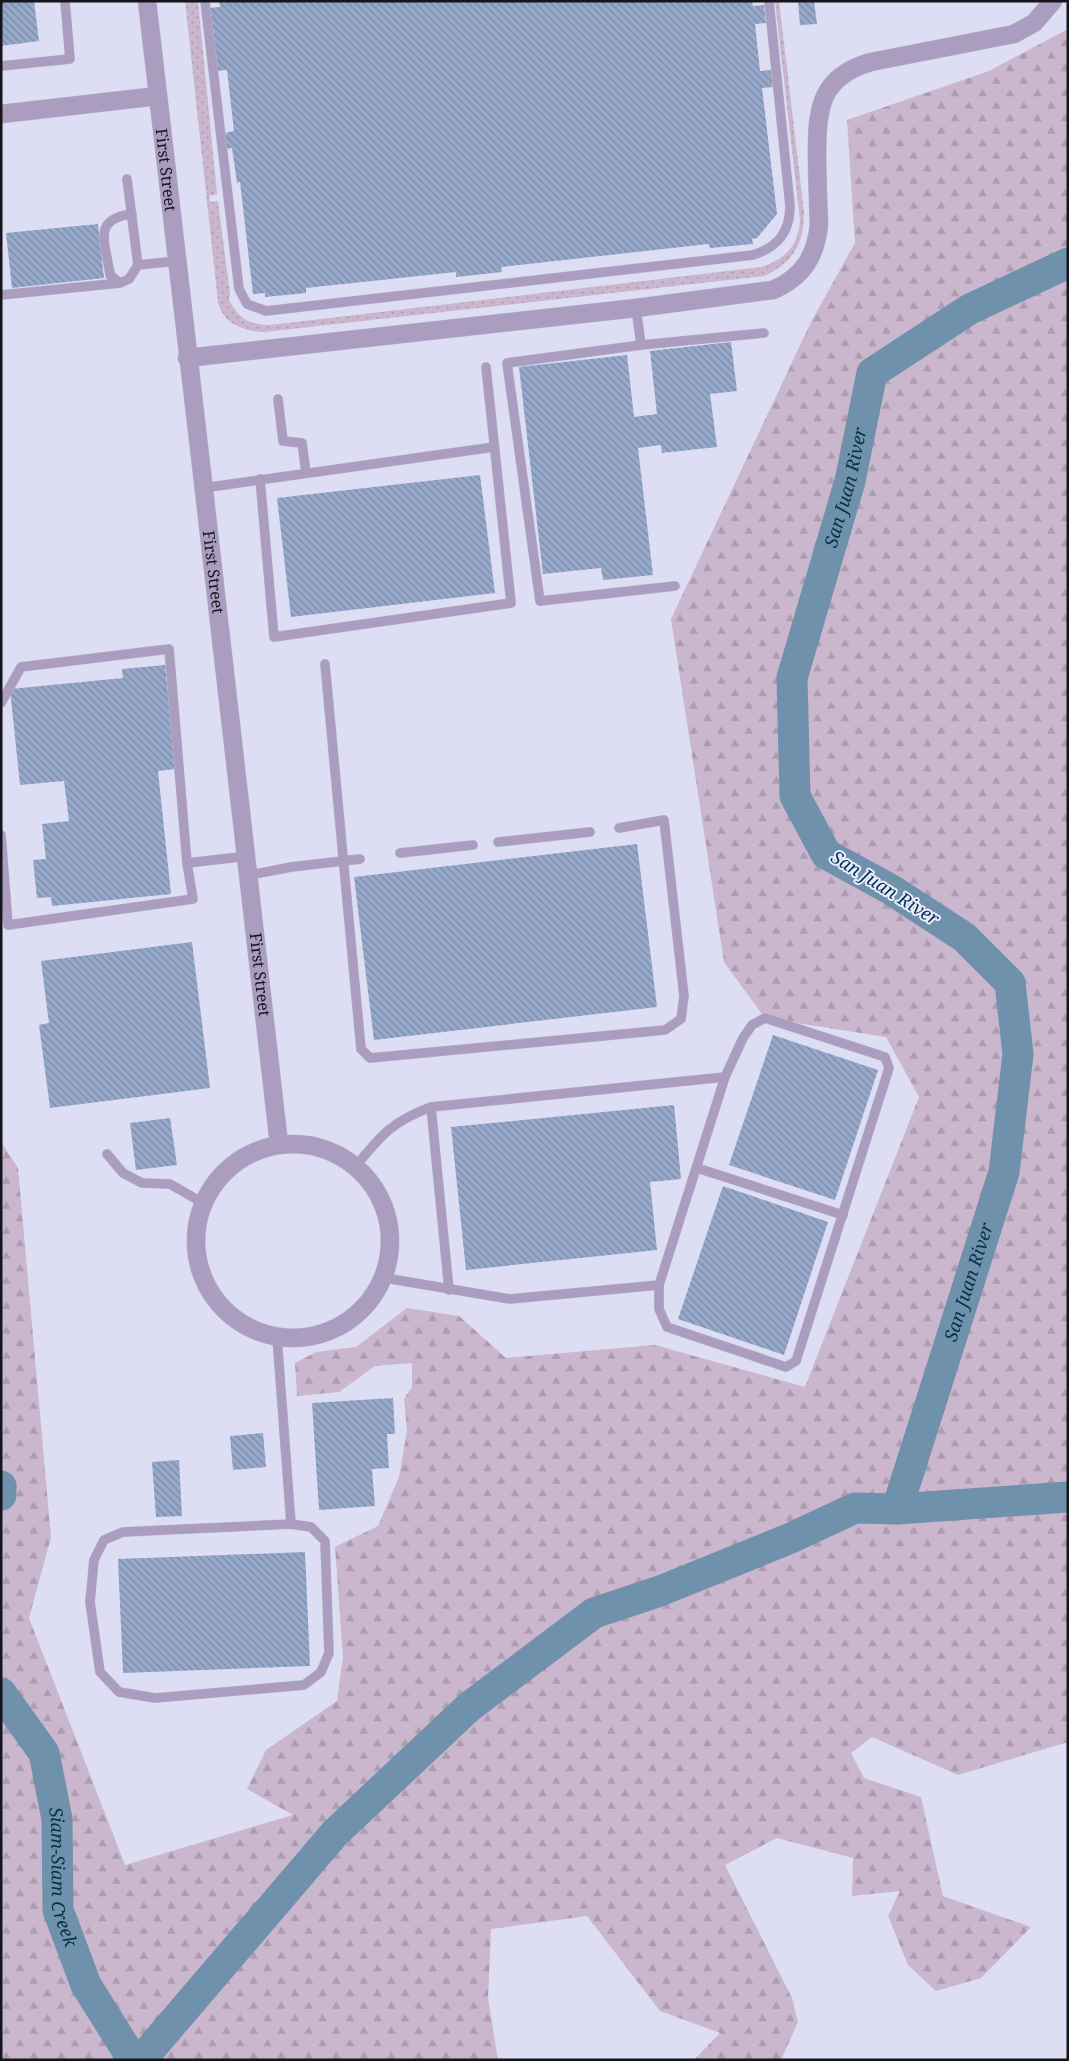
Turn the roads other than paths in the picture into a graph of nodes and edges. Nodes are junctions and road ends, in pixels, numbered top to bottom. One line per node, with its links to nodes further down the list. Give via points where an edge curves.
1 (65, 1): 6 (lane, via 70,59)
2 (146, 1): 7 (street, First Street)
3 (205, 1): 4 (lane, via 239,289 247,304 266,311 753,255 772,247 788,227 790,206)
4 (768, 1)
5 (1053, 1): 15 (street, via 1034,23 1014,34 871,62 856,66 836,79 825,94 817,121 818,232 806,265 793,281 766,291)
6 (1, 66)
7 (158, 96): 8 (street); 11 (street, First Street)
8 (1, 114)
9 (126, 179): 10 (lane)
10 (132, 214): 12 (lane); 13 (lane, via 116,216 108,221 104,230 110,275)
11 (176, 262): 12 (lane); 18 (street, First Street)
12 (138, 265): 13 (lane, via 129,279)
13 (120, 283): 14 (lane)
14 (1, 295)
15 (636, 308): 17 (lane); 18 (street)
16 (764, 334): 17 (lane)
17 (641, 345): 25 (lane, via 508,363 540,600)
18 (187, 358): 24 (street, First Street)
19 (486, 368): 21 (lane)
20 (278, 400): 22 (lane, via 283,441 302,443)
21 (494, 447): 22 (lane); 23 (lane, via 511,603 274,637)
22 (306, 473): 23 (lane)
23 (260, 479): 24 (lane)
24 (202, 488): 34 (street, First Street)
25 (675, 586)
26 (325, 664): 36 (lane)
27 (1, 703): 37 (lane, via 22,667 170,649)
28 (619, 828): 36 (lane, via 664,820 684,996 681,1020 665,1030 370,1058 361,1049)
29 (590, 832): 31 (lane)
30 (1, 835): 37 (lane, via 8,925 193,899)
31 (498, 842)
32 (473, 845): 33 (lane)
33 (400, 853)
34 (248, 856): 37 (lane); 38 (street, First Street)
35 (360, 859): 36 (lane)
36 (342, 861): 38 (lane)
37 (187, 863)
38 (250, 875): 41 (street, First Street)
39 (725, 1078): 40 (lane); 44 (lane); 46 (lane, via 743,1038 752,1025 764,1018 885,1057 889,1068)
40 (431, 1107): 43 (lane, via 406,1116 382,1134); 49 (lane)
41 (279, 1144): 43 (street, via 320,1147); 45 (street, via 233,1164)
42 (107, 1154): 45 (lane, via 123,1173 142,1183 170,1184)
43 (356, 1166): 47 (street, via 381,1198 388,1222 392,1238)
44 (697, 1168): 46 (lane); 48 (lane)
45 (202, 1204): 50 (street, via 195,1238 200,1272 217,1302 244,1325)
46 (843, 1214): 48 (lane, via 796,1361 786,1367 667,1327 659,1309)
47 (385, 1278): 49 (lane); 50 (street, via 360,1314 321,1335)
48 (659, 1285): 49 (lane, via 510,1299)
49 (449, 1290)
50 (276, 1338): 51 (lane)
51 (292, 1524): 51 (lane, via 124,1532 104,1540 94,1560 90,1602 100,1672 119,1692 155,1698 304,1685 321,1672 329,1652 325,1541 311,1528)

